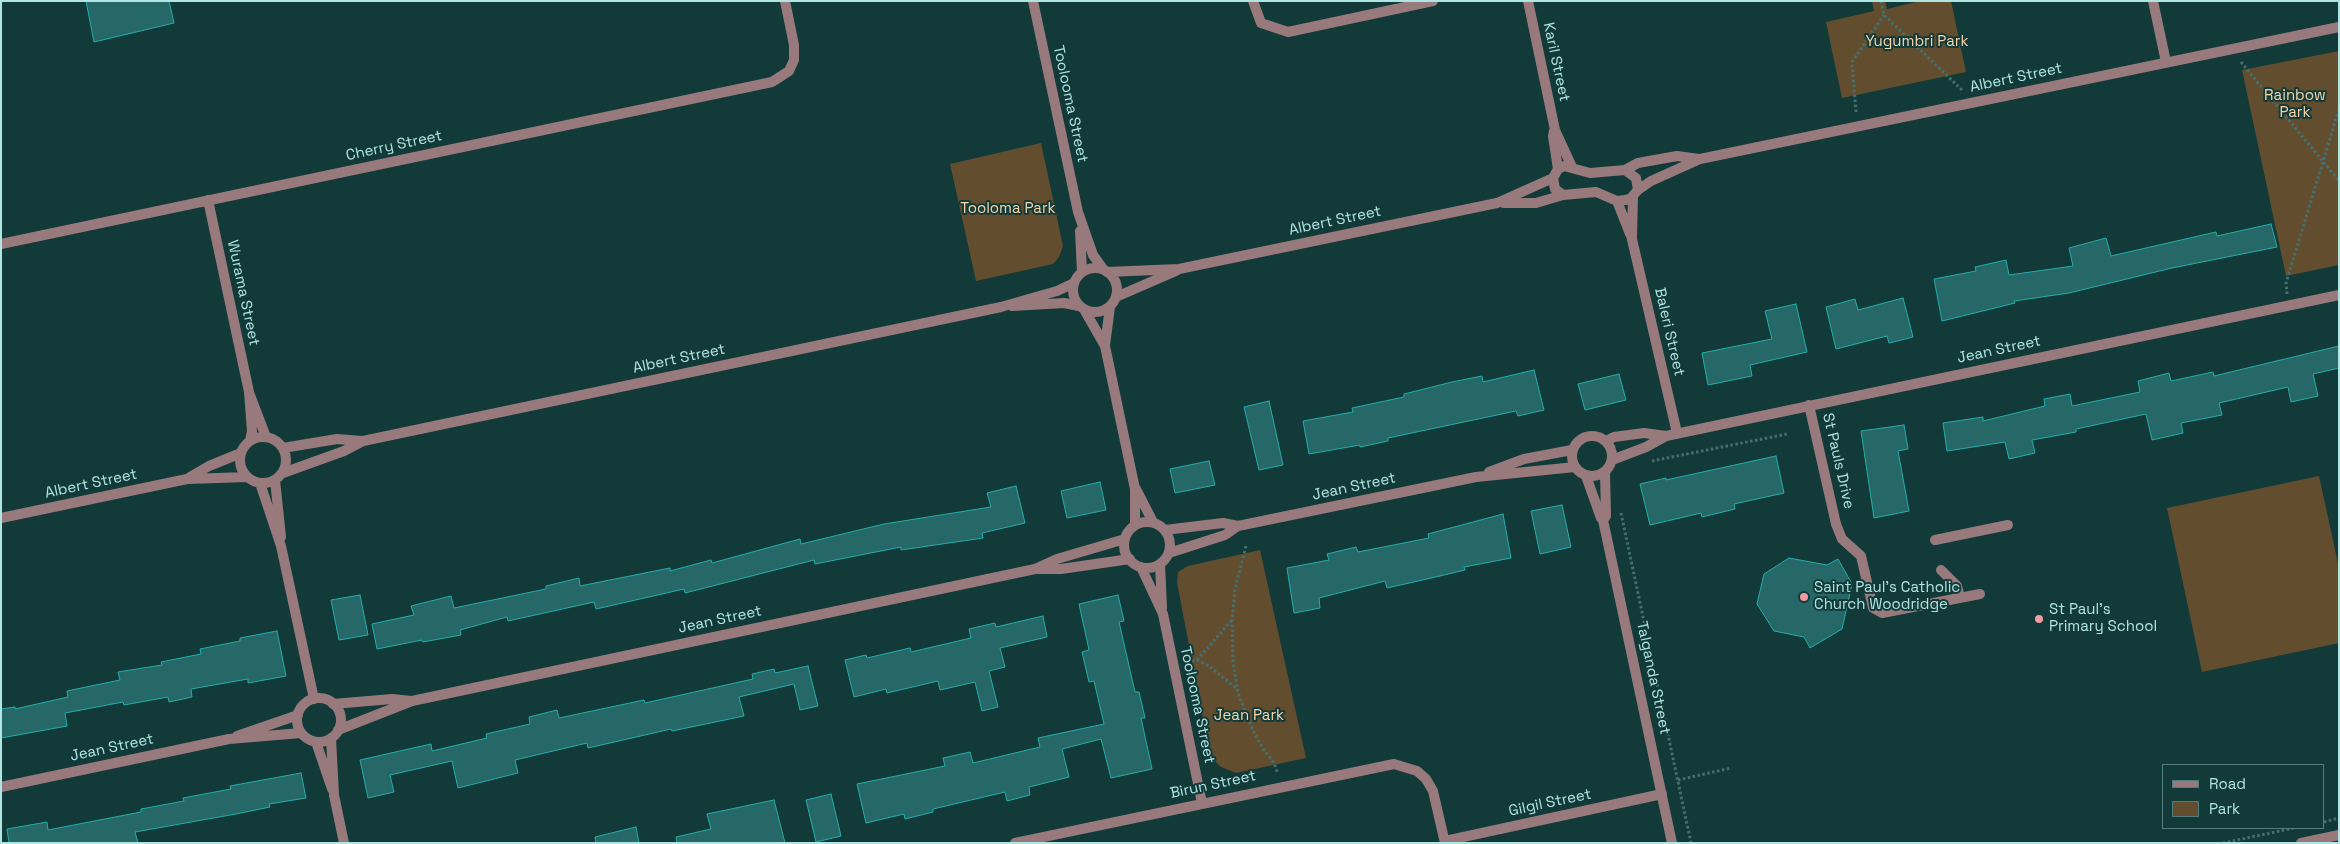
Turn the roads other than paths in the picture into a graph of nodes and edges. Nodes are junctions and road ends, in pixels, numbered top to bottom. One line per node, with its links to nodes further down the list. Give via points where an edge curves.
1 (785, 1): 16 (street, Cherry Street, via 794,60 789,71 772,82)
2 (1033, 1): 19 (street, Toolooma Street)
3 (1253, 1): 4 (street, via 1261,23 1288,32)
4 (1433, 1)
5 (1528, 1): 9 (street, Karil Street)
6 (2153, 1): 8 (street)
7 (2339, 27): 8 (street, Albert Street)
8 (2166, 62): 10 (street, Albert Street)
9 (1554, 130): 11 (street, Karil Street); 13 (street, Karil Street)
10 (1700, 159): 12 (street, Albert Street, via 1677,156 1638,163); 14 (street, Albert Street, via 1651,181)
11 (1572, 167): 12 (street, Albert Street, via 1590,173); 13 (street, Albert Street, via 1564,166)
12 (1625, 170): 14 (street, via 1636,178)
13 (1556, 174): 15 (street, via 1555,188); 18 (street, Albert Street)
14 (1635, 193): 17 (street, Albert Street); 20 (street, Baleri Street)
15 (1563, 195): 17 (street, Albert Street, via 1596,192); 18 (street, Albert Street, via 1536,203)
16 (208, 200): 21 (street, Cherry Street); 32 (street, Wurama Street)
17 (1617, 201): 20 (street, Baleri Street)
18 (1497, 203): 22 (street, Albert Street)
19 (1078, 212): 23 (street, Toolooma Street, via 1093,255); 24 (street, Toolooma Street)
20 (1632, 236): 34 (street, Baleri Street)
21 (1, 244)
22 (1179, 269): 23 (street, Albert Street); 27 (street, Albert Street)
23 (1105, 271): 24 (street, Albert Street, via 1090,268); 27 (street, via 1116,283)
24 (1082, 272): 25 (street)
25 (1074, 283): 28 (street, Albert Street); 30 (street, via 1073,298)
26 (2339, 294): 33 (street, Jean Street)
27 (1116, 297): 29 (street)
28 (1002, 307): 30 (street, Albert Street, via 1064,303); 37 (street, Albert Street)
29 (1110, 307): 30 (street, Albert Street, via 1098,313); 31 (street)
30 (1082, 308): 31 (street)
31 (1105, 346): 52 (street)
32 (249, 392): 35 (street, Wurama Street); 36 (street, Wurama Street)
33 (1809, 406): 34 (street, Jean Street); 70 (street, St Pauls Drive, via 1836,524 1842,539 1861,556 1873,608 1882,614)
34 (1672, 434): 38 (street, Jean Street, via 1644,433); 42 (street, Jean Street)
35 (266, 437): 36 (street); 39 (street, via 276,440)
36 (250, 441): 41 (street)
37 (363, 441): 39 (street, Albert Street, via 337,439); 45 (street, Albert Street)
38 (1606, 441): 40 (street, via 1595,436 1584,437); 42 (street)
39 (283, 448): 45 (street, via 287,460)
40 (1572, 450): 43 (street); 46 (street, Jean Street, via 1524,459)
41 (241, 453): 48 (street, via 241,466); 49 (street, Albert Street)
42 (1612, 460): 44 (street)
43 (1575, 467): 46 (street, Jean Street); 47 (street)
44 (1605, 472): 47 (street); 54 (street, Talganda Street, via 1606,516)
45 (283, 473): 50 (street)
46 (1476, 476): 58 (street, Jean Street)
47 (1586, 476): 54 (street, Talganda Street)
48 (247, 477): 49 (street, Albert Street); 51 (street)
49 (187, 479): 53 (street, Albert Street)
50 (275, 480): 51 (street); 62 (street)
51 (260, 483): 62 (street)
52 (1135, 488): 55 (street); 56 (street)
53 (1, 518)
54 (1603, 520): 81 (street, Talganda Street)
55 (1153, 522): 56 (street); 59 (street)
56 (1135, 525): 60 (street)
57 (2008, 525): 61 (street)
58 (1238, 526): 59 (street, Jean Street, via 1223,523); 63 (street, Jean Street, via 1225,535)
59 (1165, 530): 63 (street, via 1170,541)
60 (1125, 539): 64 (street); 67 (street, Jean Street)
61 (1935, 540)
62 (281, 546): 72 (street)
63 (1169, 553): 65 (street)
64 (1130, 559): 66 (street); 67 (street, Jean Street, via 1061,569)
65 (1160, 564): 66 (street); 71 (street, Toolooma Street)
66 (1141, 567): 71 (street, Toolooma Street)
67 (1034, 569): 73 (street, Jean Street)
68 (1940, 570): 70 (street, via 1957,586)
69 (1980, 594): 70 (street, St Pauls Drive)
70 (1960, 598)
71 (1162, 614): 83 (street, Toolooma Street)
72 (314, 699): 74 (street); 75 (street, via 306,703)
73 (412, 701): 74 (street, Jean Street, via 392,699); 77 (street, Jean Street)
74 (333, 704): 77 (street, via 340,716)
75 (298, 715): 76 (street); 78 (street, Jean Street)
76 (301, 733): 78 (street, Jean Street); 79 (street)
77 (334, 734): 79 (street); 82 (street)
78 (229, 739): 80 (street, Jean Street)
79 (316, 742): 82 (street)
80 (1, 787)
81 (1662, 794): 85 (street, Gilgil Street); 88 (street, Talganda Street)
82 (334, 795): 86 (street)
83 (1202, 803): 85 (street, Birun Street, via 1394,764 1417,771 1426,779 1433,791); 87 (street, Birun Street)
84 (2339, 835): 89 (street)
85 (1445, 842)
86 (344, 843)
87 (1015, 843)
88 (1672, 843)
89 (2301, 843)

